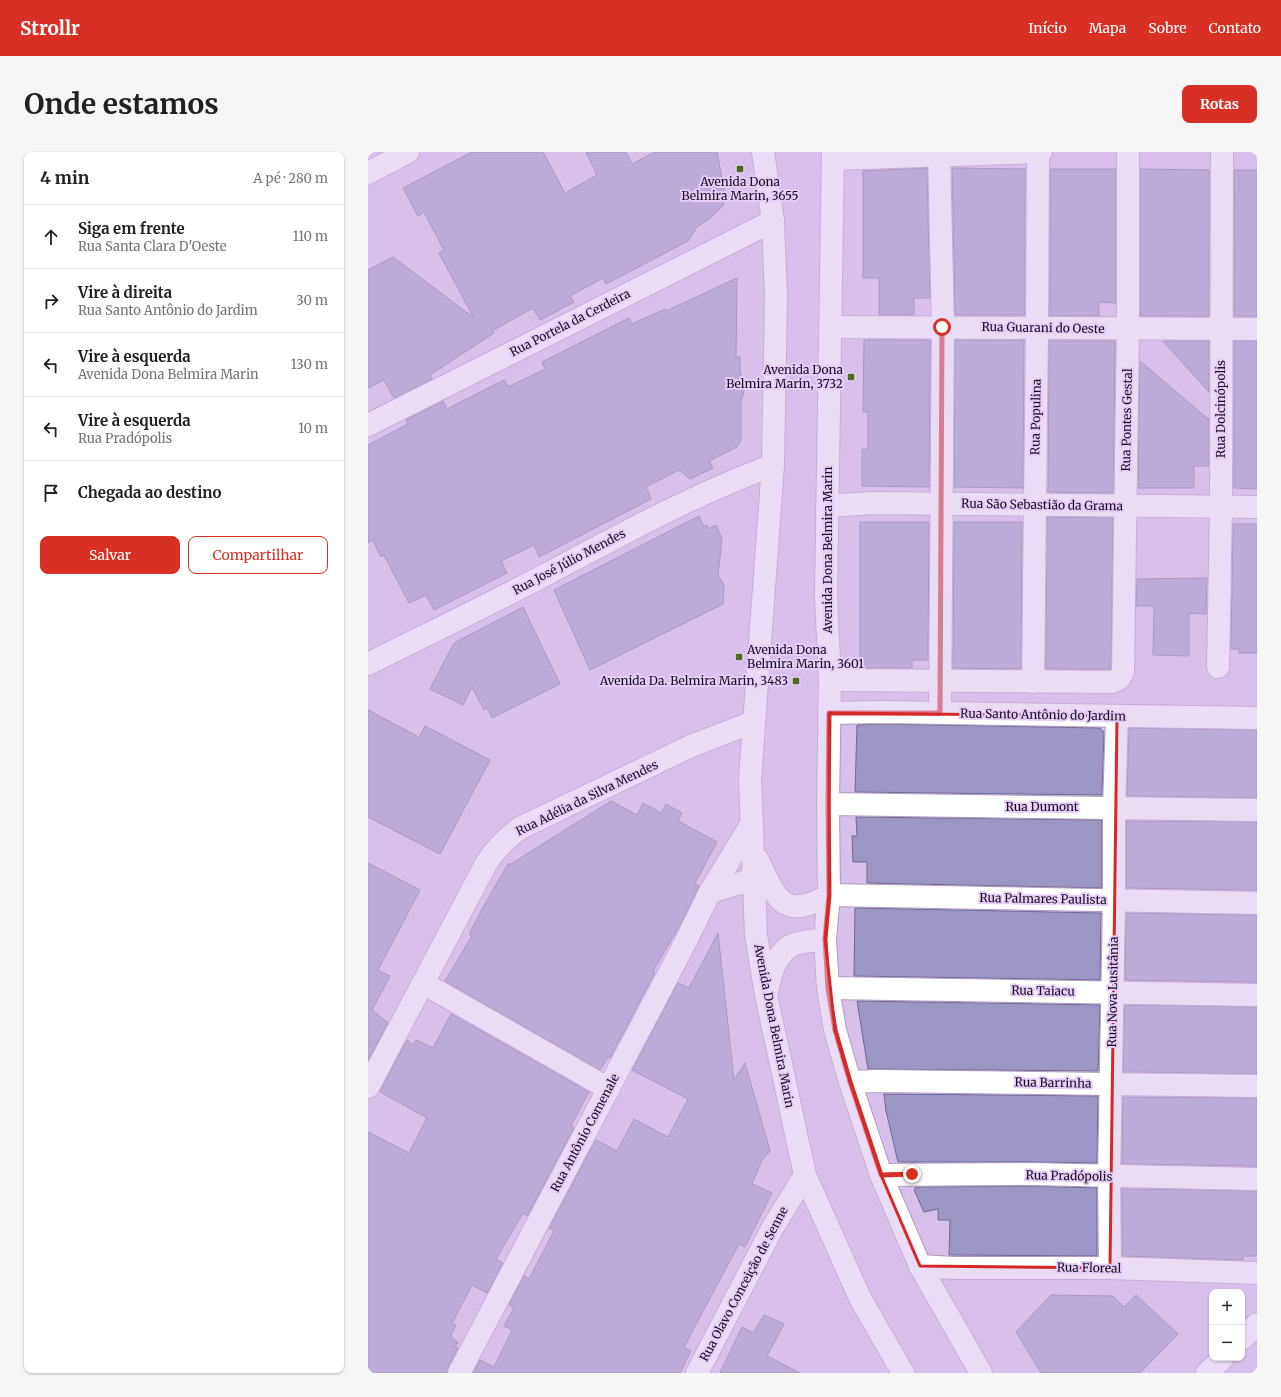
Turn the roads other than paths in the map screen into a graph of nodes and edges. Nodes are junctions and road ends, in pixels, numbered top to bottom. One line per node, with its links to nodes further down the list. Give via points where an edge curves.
1 (408, 152): 9 (street)
2 (763, 152): 10 (street, Avenida Dona Belmira Marin)
3 (1038, 152): 4 (street); 7 (street); 13 (street, Rua Populina)
4 (1041, 152)
5 (1128, 152): 14 (street, Rua Pontes Gestal)
6 (1222, 152): 15 (street, Rua Dolcinópolis)
7 (939, 153): 8 (street); 12 (street)
8 (834, 156): 11 (street, Avenida Dona Belmira Marin)
9 (368, 173)
10 (773, 221): 17 (street, Rua Portela da Cerdeira); 18 (street, Avenida Dona Belmira Marin, via 776,296)
11 (830, 327): 12 (street, Rua Guarani do Oeste); 21 (street, Avenida Dona Belmira Marin)
12 (942, 327): 13 (street, Rua Guarani do Oeste); 19 (street)
13 (1037, 328): 14 (street, Rua Guarani do Oeste); 20 (street, Rua Populina)
14 (1128, 329): 15 (street, Rua Guarani do Oeste); 22 (street, Rua Pontes Gestal)
15 (1221, 329): 16 (street, Rua Guarani do Oeste); 23 (street, Rua Dolcinópolis)
16 (1257, 329)
17 (368, 425)
18 (773, 465): 25 (street, Rua José Júlio Mendes, via 673,507); 34 (street, Avenida Dona Belmira Marin)
19 (941, 504): 20 (street, Rua São Sebastião da Grama); 21 (street, Rua São Sebastião da Grama, via 873,503); 28 (street)
20 (1035, 505): 22 (street, Rua São Sebastião da Grama); 29 (street, Rua Populina)
21 (827, 506): 27 (street, Avenida Dona Belmira Marin, via 826,596)
22 (1126, 506): 23 (street, Rua São Sebastião da Grama); 29 (street, Rua Pontes Gestal, via 1123,672 1119,679 1112,682)
23 (1221, 506): 24 (street, Rua São Sebastião da Grama); 26 (street, Rua Dolcinópolis)
24 (1257, 507)
25 (368, 664)
26 (1218, 667)
27 (830, 680): 28 (street); 30 (street, Avenida Dona Belmira Marin)
28 (941, 681): 29 (street); 31 (street)
29 (1033, 682)
30 (829, 713): 31 (street, Rua Santo Antônio do Jardim); 35 (street, Avenida Dona Belmira Marin)
31 (940, 713): 32 (street, Rua Santo Antônio do Jardim)
32 (1117, 716): 33 (street, Rua Santo Antônio do Jardim); 36 (street, Rua Nova Lusitânia)
33 (1257, 718)
34 (753, 722): 38 (street, Avenida Dona Belmira Marin, via 750,779); 46 (street, Rua Adélia da Silva Mendes, via 684,750 520,828 506,839 487,862)
35 (828, 804): 36 (street, Rua Dumont); 42 (street, Avenida Dona Belmira Marin)
36 (1114, 809): 37 (street, Rua Dumont); 43 (street, Rua Nova Lusitânia)
37 (1257, 810)
38 (752, 823): 39 (street, Avenida Dona Belmira Marin); 41 (street, Rua Antônio Comenale)
39 (753, 850): 40 (street, Avenida Dona Belmira Marin); 42 (street, via 768,885 786,904 798,907 815,903)
40 (754, 879): 41 (street); 49 (street, Avenida Dona Belmira Marin, via 756,935)
41 (710, 892): 55 (street, Rua Antônio Comenale)
42 (829, 895): 43 (street, Rua Palmares Paulista); 45 (street, Avenida Dona Belmira Marin)
43 (1114, 901): 44 (street, Rua Palmares Paulista); 48 (street, Rua Nova Lusitânia)
44 (1257, 903)
45 (825, 939): 47 (street, Avenida Dona Belmira Marin); 49 (street, via 791,946 782,954 773,967)
46 (423, 983): 54 (street, Rua Adélia da Silva Mendes); 55 (street)
47 (828, 988): 48 (street, Rua Taiacu); 51 (street, Avenida Dona Belmira Marin, via 835,1030)
48 (1113, 992): 50 (street, Rua Taiacu); 52 (street, Rua Nova Lusitânia)
49 (766, 995): 57 (street, Avenida Dona Belmira Marin)
50 (1257, 995)
51 (850, 1082): 52 (street, Rua Barrinha); 56 (street, Avenida Dona Belmira Marin)
52 (1111, 1084): 53 (street, Rua Barrinha); 58 (street, Rua Nova Lusitânia)
53 (1257, 1086)
54 (368, 1087)
55 (609, 1089): 66 (street, Rua Antônio Comenale)
56 (881, 1175): 58 (street, Rua Pradópolis, via 1030,1174); 60 (street, Avenida Dona Belmira Marin)
57 (805, 1176): 67 (street, Rua Olavo Conceição de Senne, via 773,1227); 68 (street, Avenida Dona Belmira Marin, via 860,1298)
58 (1109, 1177): 59 (street, Rua Pradópolis); 61 (street, Rua Nova Lusitânia)
59 (1257, 1179)
60 (920, 1266): 61 (street, Rua Floreal); 69 (street, Avenida Dona Belmira Marin)
61 (1110, 1268): 62 (street, Rua Floreal)
62 (1257, 1273)
63 (1257, 1324): 64 (street)
64 (1245, 1336)
65 (1220, 1361): 70 (street)
66 (459, 1373)
67 (697, 1373)
68 (903, 1373)
69 (980, 1373)
70 (1207, 1373)

